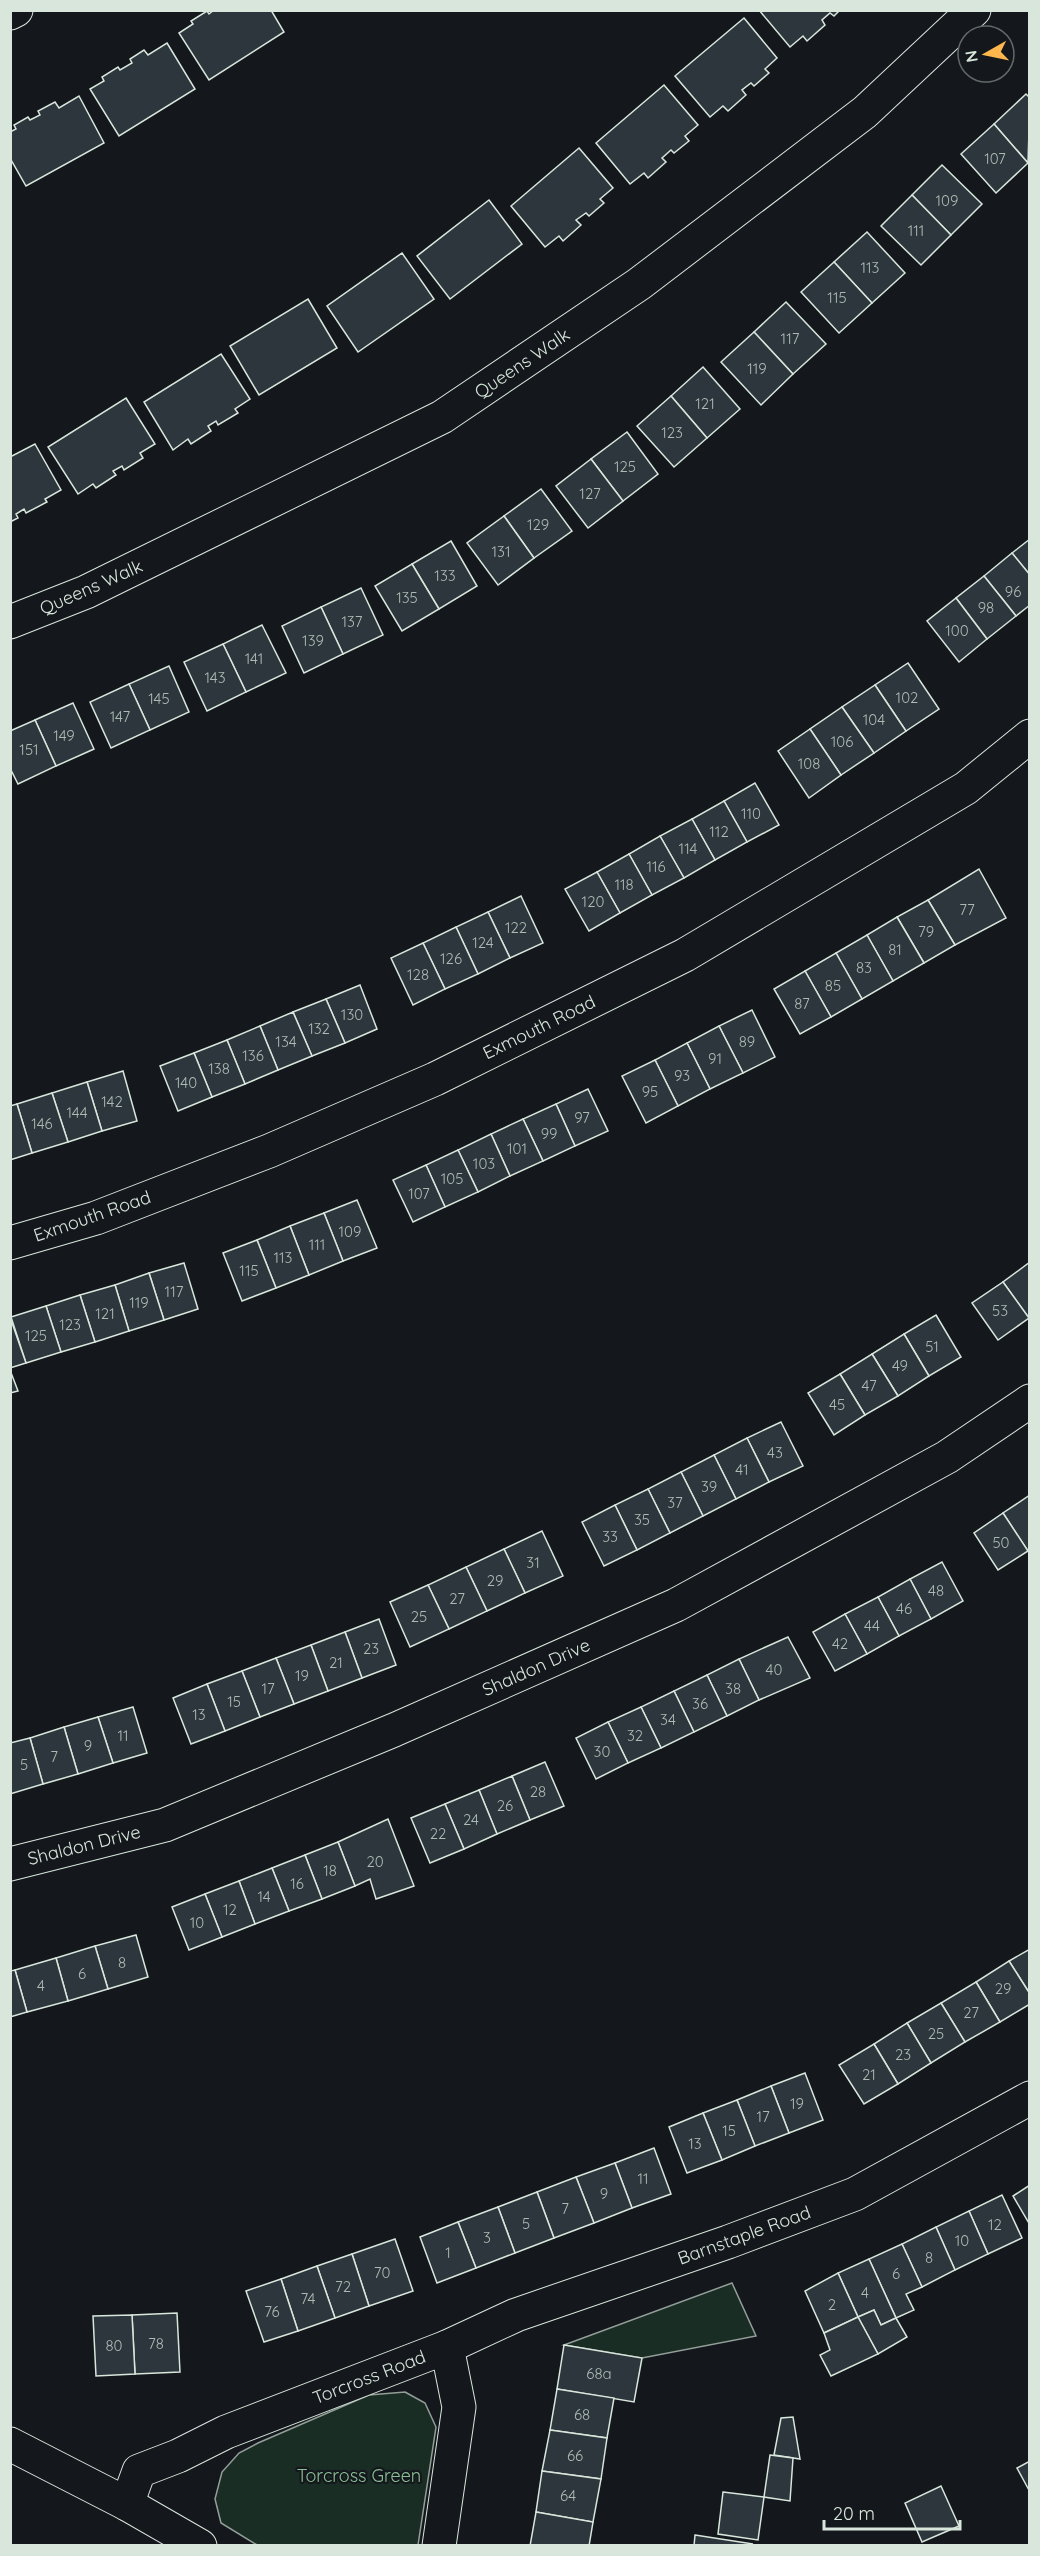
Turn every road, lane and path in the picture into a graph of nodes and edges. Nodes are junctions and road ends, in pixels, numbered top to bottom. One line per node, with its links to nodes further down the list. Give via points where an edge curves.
1 (16, 10): 3 (street)
2 (974, 10): 4 (street, Queens Walk, via 865,112 639,284 442,417 86,592)
3 (10, 14)
4 (10, 622)
5 (1029, 736): 6 (street, Exmouth Road, via 966,788 675,960 435,1079 269,1151 96,1218)
6 (10, 1243)
7 (1029, 1401): 8 (street, Shaldon Drive, via 947,1457 676,1605 394,1730 165,1825)
8 (10, 1864)
9 (1029, 2098): 10 (street, Barnstaple Road, via 855,2194 516,2315)
10 (447, 2347): 12 (street, Torcross Road, via 226,2432 139,2471); 14 (street, Torcross Road, via 459,2408)
11 (10, 2444): 12 (street)
12 (127, 2504): 13 (street)
13 (200, 2546)
14 (439, 2546)

